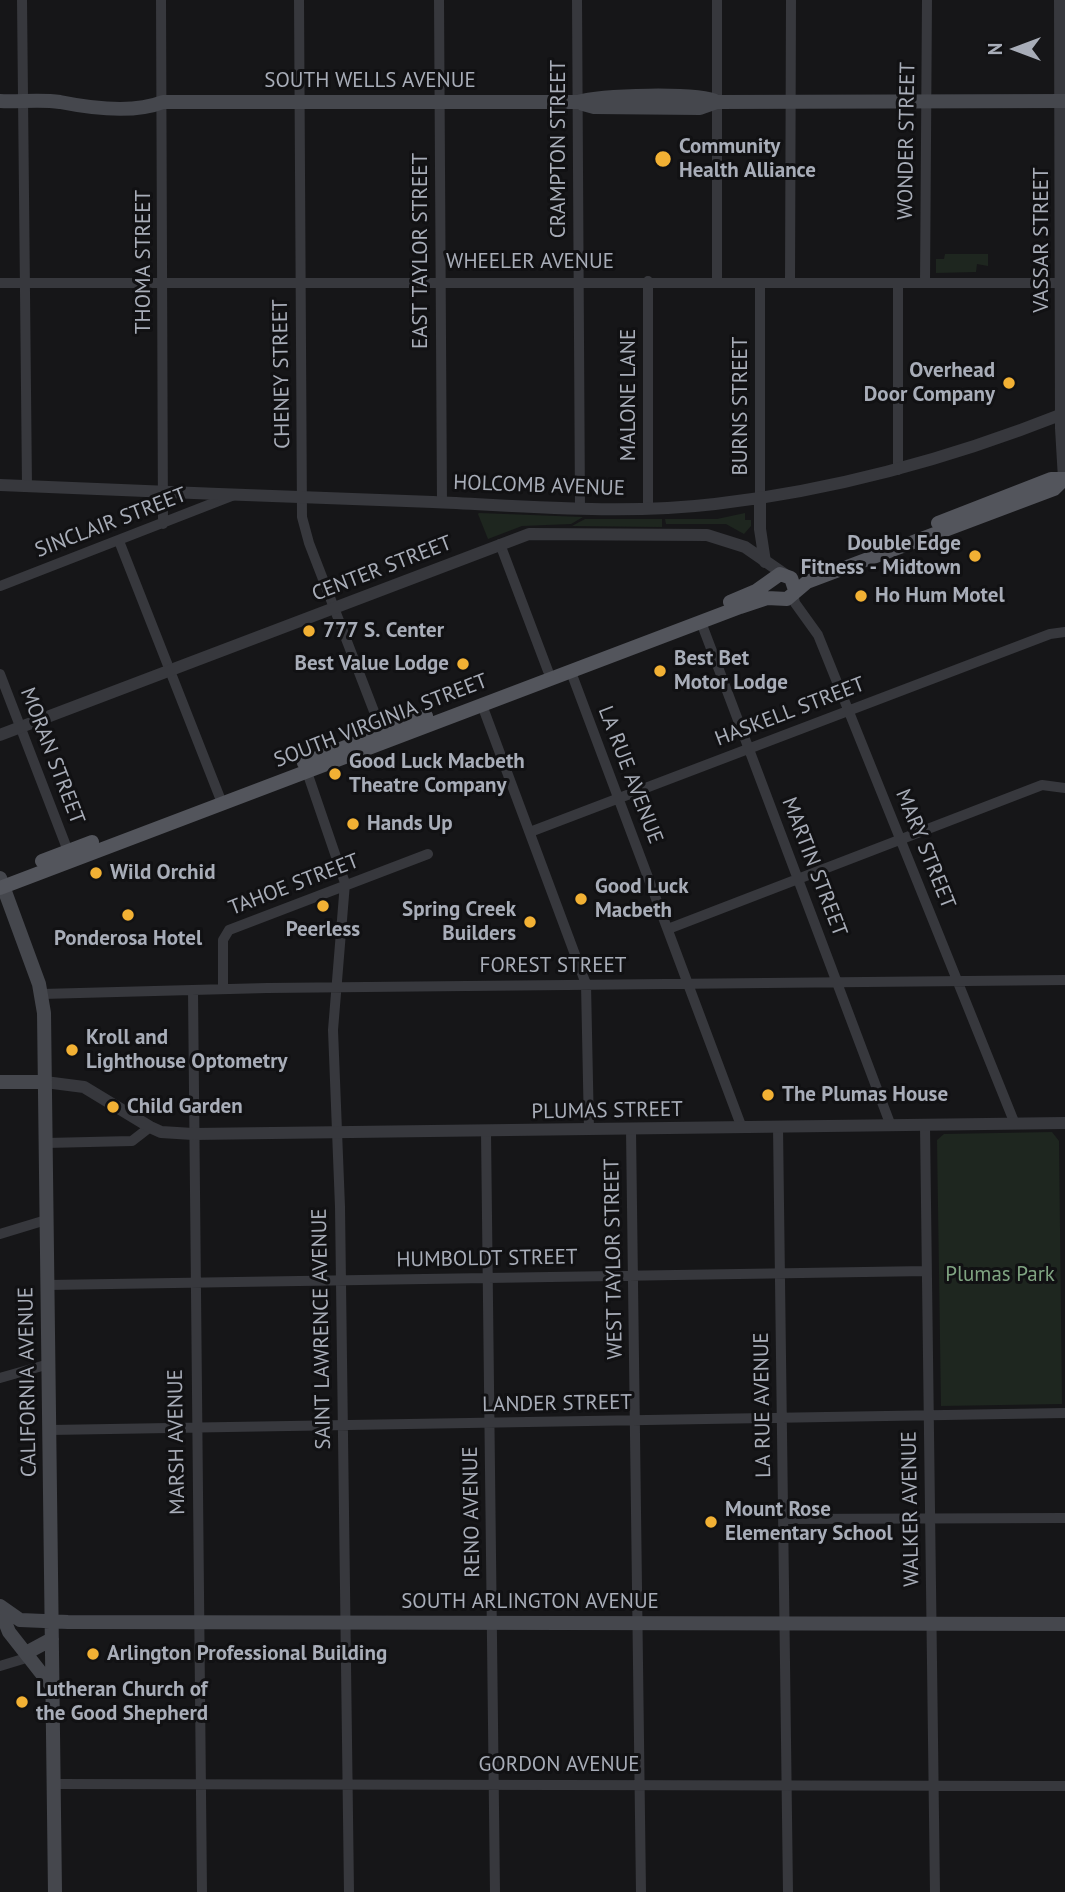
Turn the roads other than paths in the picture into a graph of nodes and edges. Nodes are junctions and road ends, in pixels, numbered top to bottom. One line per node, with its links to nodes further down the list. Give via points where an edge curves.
1 (22, 0): 12 (street)
2 (161, 0): 13 (street, THOMA STREET)
3 (299, 0): 14 (street, CHENEY STREET)
4 (439, 0): 15 (street, EAST TAYLOR STREET)
5 (577, 0): 16 (street, CRAMPTON STREET)
6 (717, 0): 17 (street)
7 (791, 0): 18 (street)
8 (926, 0): 19 (street, WONDER STREET)
9 (1060, 0): 10 (street, VASSAR STREET)
10 (1063, 101): 19 (main road, SOUTH WELLS AVENUE); 32 (street, VASSAR STREET)
11 (0, 102): 12 (main road, SOUTH WELLS AVENUE)
12 (23, 102): 13 (main road, SOUTH WELLS AVENUE, via 62,103 76,97 145,97); 25 (street)
13 (163, 102): 14 (main road, SOUTH WELLS AVENUE); 21 (street, THOMA STREET)
14 (300, 102): 15 (main road, SOUTH WELLS AVENUE); 31 (street, CHENEY STREET)
15 (439, 102): 16 (main road, SOUTH WELLS AVENUE); 22 (street, EAST TAYLOR STREET)
16 (578, 102): 17 (main road, SOUTH WELLS AVENUE, via 594,97 648,97); 23 (street, CRAMPTON STREET)
17 (717, 102): 18 (main road, SOUTH WELLS AVENUE); 26 (street)
18 (790, 102): 19 (main road, SOUTH WELLS AVENUE); 28 (street)
19 (926, 102): 30 (street, WONDER STREET)
20 (648, 281): 23 (street, WHEELER AVENUE); 26 (street, WHEELER AVENUE); 44 (street, MALONE LANE)
21 (163, 282): 25 (street, WHEELER AVENUE); 31 (street, WHEELER AVENUE); 38 (street, THOMA STREET)
22 (440, 282): 23 (street, WHEELER AVENUE); 31 (street, WHEELER AVENUE); 42 (street, EAST TAYLOR STREET)
23 (579, 282): 43 (street, CRAMPTON STREET)
24 (0, 283): 25 (street, WHEELER AVENUE)
25 (25, 283): 37 (street)
26 (717, 283): 27 (street, WHEELER AVENUE)
27 (760, 283): 28 (street, WHEELER AVENUE); 41 (street, BURNS STREET)
28 (790, 283): 29 (street, WHEELER AVENUE)
29 (898, 283): 30 (street, WHEELER AVENUE); 34 (street)
30 (925, 283): 32 (street, WHEELER AVENUE)
31 (300, 284): 40 (street, CHENEY STREET)
32 (1061, 284): 33 (street, VASSAR STREET)
33 (1063, 414): 34 (street, HOLCOMB AVENUE); 35 (street, VASSAR STREET)
34 (898, 470): 41 (street, HOLCOMB AVENUE)
35 (1065, 479): 51 (main road, SOUTH VIRGINIA STREET, via 1051,479 804,574); 53 (main road, via 1054,489 817,578)
36 (0, 485): 37 (street, HOLCOMB AVENUE)
37 (27, 486): 38 (street, HOLCOMB AVENUE)
38 (164, 492): 39 (street, HOLCOMB AVENUE); 45 (street, THOMA STREET)
39 (235, 495): 40 (street, HOLCOMB AVENUE); 45 (street, SINCLAIR STREET)
40 (302, 497): 42 (street, HOLCOMB AVENUE); 55 (street, CHENEY STREET, via 306,534)
41 (760, 497): 44 (street, HOLCOMB AVENUE); 46 (street, BURNS STREET)
42 (442, 503): 43 (street, HOLCOMB AVENUE)
43 (580, 508): 44 (street, HOLCOMB AVENUE)
44 (648, 508)
45 (163, 524): 47 (street, SINCLAIR STREET)
46 (760, 529): 48 (street, via 753,538); 50 (street, BURNS STREET)
47 (119, 541): 52 (street, SINCLAIR STREET); 58 (street)
48 (736, 543): 49 (street, CENTER STREET, via 699,534 542,533); 50 (street, CENTER STREET)
49 (500, 544): 55 (street, CENTER STREET); 59 (street)
50 (765, 562): 51 (street, CENTER STREET)
51 (781, 577): 53 (main road, via 794,582); 54 (main road, via 770,590); 59 (main road, SOUTH VIRGINIA STREET, via 744,596)
52 (0, 586)
53 (794, 592): 54 (main road, via 787,599); 63 (street, MARY STREET, via 795,603 818,635)
54 (777, 598): 56 (main road, SOUTH VIRGINIA STREET)
55 (334, 608): 58 (street, CENTER STREET); 65 (street, CHENEY STREET)
56 (701, 622): 60 (main road, SOUTH VIRGINIA STREET); 67 (street, MARTIN STREET)
57 (1065, 632): 63 (street, HASKELL STREET)
58 (170, 670): 64 (street, CENTER STREET); 71 (street)
59 (548, 671): 62 (main road, SOUTH VIRGINIA STREET)
60 (571, 671): 62 (main road, SOUTH VIRGINIA STREET); 72 (street, LA RUE AVENUE)
61 (0, 674): 64 (street, MORAN STREET)
62 (485, 699): 65 (main road, SOUTH VIRGINIA STREET); 68 (main road, SOUTH VIRGINIA STREET); 73 (street, WEST TAYLOR STREET)
63 (848, 711): 67 (street, HASKELL STREET); 74 (street, MARY STREET)
64 (21, 727): 66 (street, CENTER STREET); 75 (street, MORAN STREET)
65 (382, 733): 68 (main road, SOUTH VIRGINIA STREET, via 380,739)
66 (0, 735)
67 (748, 749): 72 (street, HASKELL STREET); 77 (street, MARTIN STREET)
68 (344, 752): 69 (main road, SOUTH VIRGINIA STREET); 71 (main road, SOUTH VIRGINIA STREET)
69 (306, 772): 71 (main road, SOUTH VIRGINIA STREET); 79 (street, SAINT LAWRENCE AVENUE)
70 (1065, 788): 74 (street, via 1042,785)
71 (220, 799): 75 (main road, SOUTH VIRGINIA STREET); 78 (main road, SOUTH VIRGINIA STREET)
72 (618, 799): 73 (street, HASKELL STREET); 80 (street, LA RUE AVENUE)
73 (530, 832): 83 (street, WEST TAYLOR STREET)
74 (900, 840): 77 (street); 82 (street, MARY STREET)
75 (68, 851): 78 (main road, SOUTH VIRGINIA STREET)
76 (428, 854): 79 (street, TAHOE STREET)
77 (798, 878): 80 (street); 84 (street, MARTIN STREET)
78 (1, 882): 89 (main road, CALIFORNIA AVENUE)
79 (345, 886): 86 (street, SAINT LAWRENCE AVENUE); 87 (street, TAHOE STREET, via 228,931 223,940)
80 (668, 929): 85 (street, LA RUE AVENUE)
81 (1065, 980): 82 (street, FOREST STREET)
82 (958, 982): 84 (street, FOREST STREET); 93 (street, MARY STREET)
83 (586, 984): 85 (street, FOREST STREET); 86 (street, FOREST STREET); 99 (street, WEST TAYLOR STREET)
84 (838, 984): 85 (street, FOREST STREET); 94 (street, MARTIN STREET)
85 (689, 985): 97 (street, LA RUE AVENUE)
86 (335, 988): 87 (street, FOREST STREET); 103 (street, SAINT LAWRENCE AVENUE)
87 (223, 989): 88 (street, FOREST STREET)
88 (193, 991): 89 (street, FOREST STREET); 102 (street, MARSH AVENUE)
89 (42, 994): 91 (main road, CALIFORNIA AVENUE)
90 (0, 1082): 91 (main road)
91 (45, 1082): 96 (street, PLUMAS STREET, via 84,1087); 104 (main road, CALIFORNIA AVENUE)
92 (1065, 1123): 93 (street, PLUMAS STREET)
93 (1015, 1124): 95 (street, PLUMAS STREET)
94 (891, 1125): 95 (street, PLUMAS STREET); 98 (street, PLUMAS STREET)
95 (925, 1125): 107 (street, WALKER AVENUE)
96 (150, 1127): 102 (street, PLUMAS STREET); 104 (street, via 132,1141)
97 (742, 1128): 98 (street, PLUMAS STREET); 100 (street, PLUMAS STREET)
98 (778, 1128): 108 (street, LA RUE AVENUE)
99 (589, 1130): 100 (street, PLUMAS STREET); 101 (street, PLUMAS STREET)
100 (631, 1130): 109 (street, WEST TAYLOR STREET)
101 (486, 1132): 103 (street, PLUMAS STREET); 110 (street, RENO AVENUE)
102 (193, 1134): 103 (street, PLUMAS STREET); 112 (street, MARSH AVENUE)
103 (337, 1134): 111 (street, SAINT LAWRENCE AVENUE)
104 (46, 1143): 105 (main road, CALIFORNIA AVENUE)
105 (47, 1220): 106 (street); 113 (main road, CALIFORNIA AVENUE)
106 (0, 1234)
107 (927, 1271): 108 (street, HUMBOLDT STREET); 117 (street, WALKER AVENUE)
108 (780, 1273): 109 (street, HUMBOLDT STREET); 118 (street, LA RUE AVENUE)
109 (634, 1276): 110 (street, HUMBOLDT STREET); 119 (street, WEST TAYLOR STREET)
110 (487, 1278): 111 (street, HUMBOLDT STREET); 120 (street, RENO AVENUE)
111 (341, 1280): 112 (street, HUMBOLDT STREET); 121 (street, SAINT LAWRENCE AVENUE)
112 (195, 1283): 113 (street, HUMBOLDT STREET); 122 (street, MARSH AVENUE)
113 (48, 1285): 114 (main road, CALIFORNIA AVENUE)
114 (49, 1364): 115 (street); 123 (main road, CALIFORNIA AVENUE)
115 (0, 1378)
116 (1065, 1413): 117 (street, LANDER STREET)
117 (929, 1417): 118 (street, LANDER STREET); 125 (street, WALKER AVENUE)
118 (783, 1419): 119 (street, LANDER STREET); 126 (street, LA RUE AVENUE)
119 (636, 1422): 120 (street, LANDER STREET); 132 (street, WEST TAYLOR STREET)
120 (489, 1424): 121 (street, LANDER STREET); 131 (street, RENO AVENUE)
121 (343, 1426): 122 (street, LANDER STREET); 130 (street, SAINT LAWRENCE AVENUE)
122 (196, 1428): 123 (street, LANDER STREET); 129 (street, MARSH AVENUE)
123 (50, 1430): 128 (main road, CALIFORNIA AVENUE)
124 (1065, 1517): 125 (street)
125 (930, 1518): 126 (street); 134 (street, WALKER AVENUE)
126 (784, 1519): 133 (street, LA RUE AVENUE)
127 (0, 1607): 128 (main road, SOUTH ARLINGTON AVENUE, via 20,1620); 137 (main road, via 9,1632)
128 (52, 1622): 129 (main road, SOUTH ARLINGTON AVENUE); 136 (main road, CALIFORNIA AVENUE)
129 (199, 1622): 130 (main road, SOUTH ARLINGTON AVENUE); 141 (street, MARSH AVENUE)
130 (346, 1622): 131 (main road, SOUTH ARLINGTON AVENUE); 143 (street, SAINT LAWRENCE AVENUE)
131 (492, 1623): 132 (main road, SOUTH ARLINGTON AVENUE); 144 (street, RENO AVENUE)
132 (639, 1623): 133 (main road, SOUTH ARLINGTON AVENUE); 142 (street, WEST TAYLOR STREET)
133 (785, 1623): 134 (main road, SOUTH ARLINGTON AVENUE); 145 (street, LA RUE AVENUE)
134 (932, 1623): 135 (main road, SOUTH ARLINGTON AVENUE); 146 (street, WALKER AVENUE)
135 (1065, 1624)
136 (52, 1639): 137 (main road); 139 (main road, CALIFORNIA AVENUE)
137 (26, 1653): 138 (street, via 23,1659); 139 (main road)
138 (0, 1666)
139 (53, 1688): 140 (main road, CALIFORNIA AVENUE)
140 (54, 1784): 141 (street, GORDON AVENUE); 148 (main road, CALIFORNIA AVENUE)
141 (200, 1784): 143 (street, GORDON AVENUE); 149 (street, MARSH AVENUE)
142 (640, 1784): 144 (street, GORDON AVENUE); 145 (street, GORDON AVENUE); 152 (street, WEST TAYLOR STREET)
143 (347, 1785): 144 (street, GORDON AVENUE); 150 (street, SAINT LAWRENCE AVENUE)
144 (494, 1785): 151 (street, RENO AVENUE)
145 (787, 1785): 146 (street, GORDON AVENUE); 153 (street, LA RUE AVENUE)
146 (934, 1785): 147 (street, GORDON AVENUE); 154 (street, WALKER AVENUE)
147 (1065, 1786)
148 (55, 1892)
149 (202, 1892)
150 (349, 1892)
151 (495, 1892)
152 (641, 1892)
153 (788, 1892)
154 (935, 1892)

